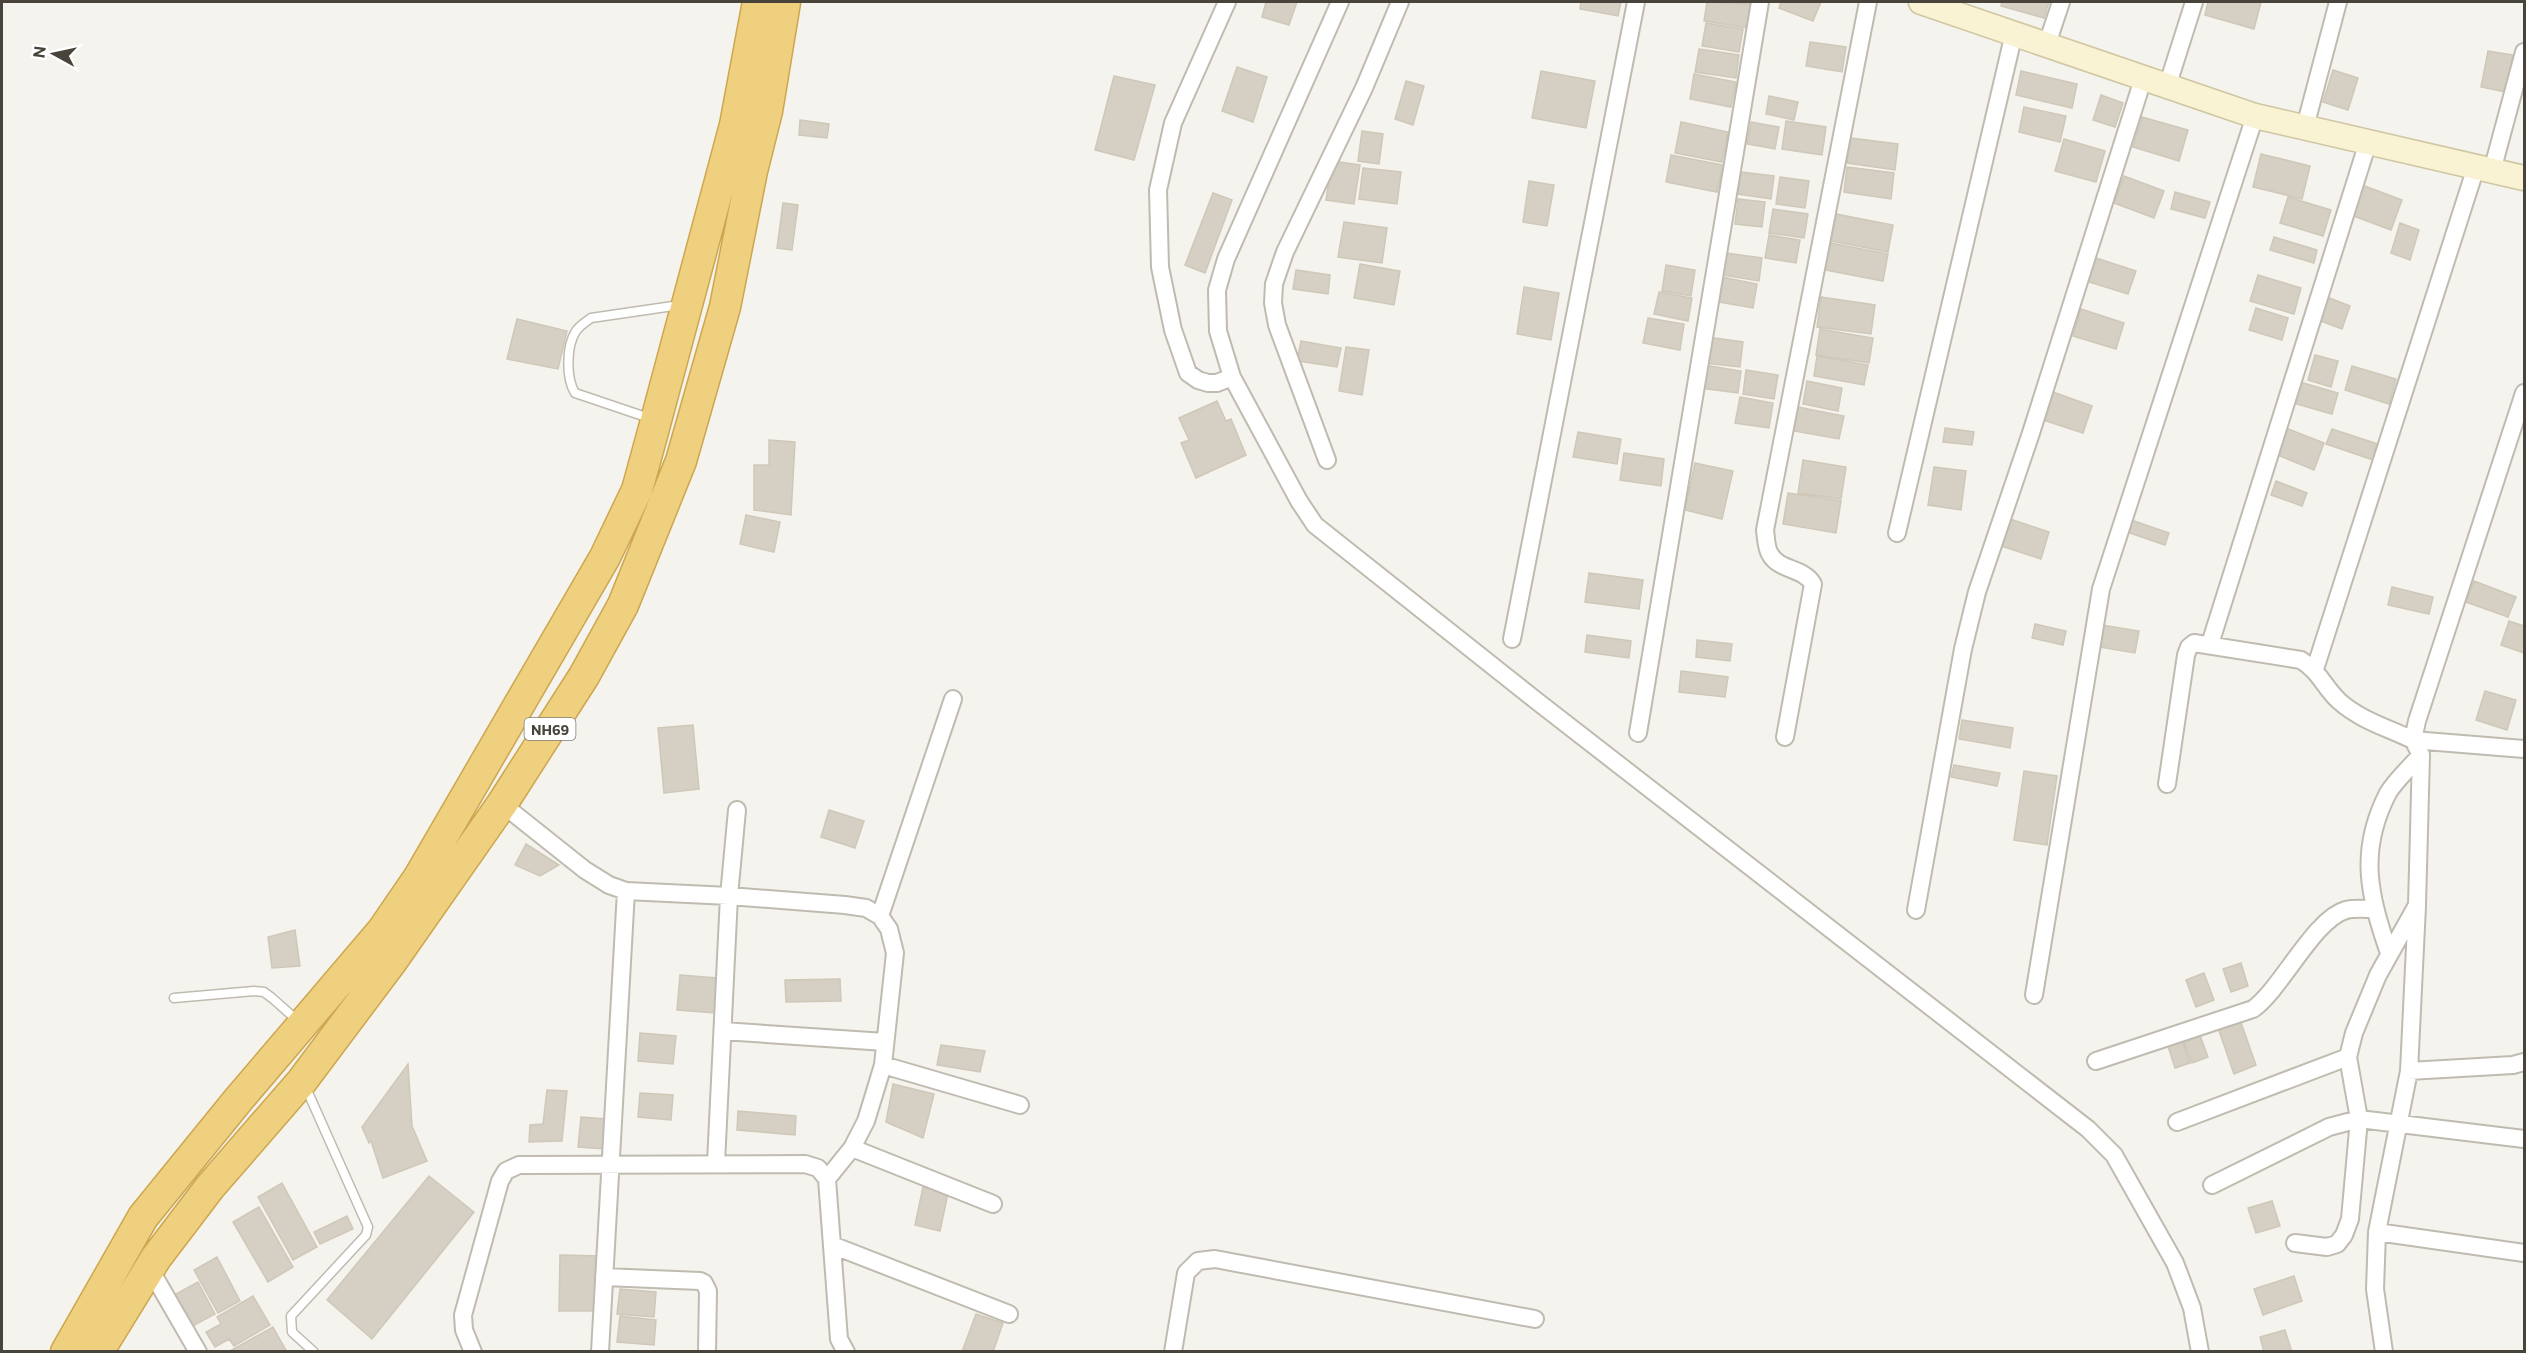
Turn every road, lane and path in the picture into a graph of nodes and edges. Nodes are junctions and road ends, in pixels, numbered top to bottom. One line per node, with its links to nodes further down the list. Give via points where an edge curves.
1 (758, 2): 24 (highway, NH69, via 735,125)
2 (785, 2): 30 (highway, NH69, via 771,91 725,307 681,461)
3 (1227, 2): 25 (street, via 1173,123 1158,190 1160,267 1173,330 1188,372 1208,383)
4 (1340, 2): 25 (street, via 1226,259 1218,290 1218,331)
5 (1400, 2): 28 (street, via 1364,88 1285,252 1274,284 1277,325)
6 (1636, 2): 32 (street)
7 (1760, 2): 36 (street)
8 (1868, 2): 37 (street, via 1765,530 1768,552 1776,563 1808,576 1813,584)
9 (1921, 2): 13 (main road)
10 (2061, 2): 15 (street)
11 (2194, 2): 18 (street)
12 (2338, 2): 20 (street)
13 (1956, 7): 14 (main road)
14 (2014, 33): 15 (main road); 31 (street)
15 (2047, 44): 17 (main road)
16 (2524, 52): 22 (street)
17 (2144, 76): 18 (main road); 47 (street, via 1977,592 1963,649)
18 (2168, 84): 19 (main road)
19 (2255, 116): 20 (main road); 50 (street, via 2101,589)
20 (2305, 127): 21 (main road)
21 (2368, 142): 22 (main road); 33 (street)
22 (2484, 169): 23 (main road); 34 (street)
23 (2524, 178)
24 (687, 304): 27 (highway, NH69); 27 (lane, via 591,318 574,333 567,372 575,393)
25 (1232, 377): 89 (street, via 1315,525 2095,1135 2114,1155 2175,1263 2192,1308)
26 (2524, 393): 38 (street, via 2417,721)
27 (656, 421): 29 (highway, NH69)
28 (1327, 460)
29 (637, 490): 30 (highway); 52 (highway, NH69, via 605,557 419,877 382,931)
30 (664, 500): 41 (highway, NH69, via 623,606)
31 (1897, 533)
32 (1512, 639)
33 (2211, 644): 34 (street, via 2301,660); 40 (street, via 2194,643 2186,655)
34 (2314, 669): 38 (street, via 2337,699 2356,715)
35 (953, 699): 48 (street)
36 (1638, 733)
37 (1785, 737)
38 (2417, 747): 39 (street); 45 (street); 46 (street, via 2389,792 2372,834 2368,863)
39 (2524, 749)
40 (2168, 784)
41 (502, 804): 43 (street, via 585,870); 60 (highway, NH69, via 386,970)
42 (737, 810): 44 (street)
43 (626, 891): 44 (street); 68 (street)
44 (729, 896): 48 (street, via 845,905 866,908); 53 (street)
45 (2417, 906): 49 (street); 59 (street)
46 (2374, 909): 49 (street); 56 (street, via 2346,910 2336,915 2253,1009)
47 (1916, 910)
48 (880, 916): 54 (street, via 889,929 895,953)
49 (2389, 953): 55 (street, via 2354,1032)
50 (2034, 995)
51 (174, 998): 52 (lane, via 264,992)
52 (302, 1026): 80 (highway, NH69, via 144,1217)
53 (723, 1031): 54 (street); 67 (street)
54 (885, 1042): 58 (street)
55 (2348, 1058): 62 (street); 63 (street)
56 (2096, 1061)
57 (2524, 1062): 59 (street)
58 (882, 1065): 61 (street); 66 (street, via 866,1121)
59 (2409, 1071): 64 (street)
60 (302, 1081): 76 (highway, NH69, via 210,1187); 83 (lane, via 369,1227 366,1235 291,1316 292,1332)
61 (1020, 1105)
62 (2359, 1119): 64 (street); 70 (street, via 2329,1127); 73 (street, via 2350,1220 2344,1235 2337,1244 2327,1247)
63 (2177, 1122)
64 (2397, 1123): 65 (street); 72 (street)
65 (2524, 1139)
66 (852, 1148): 69 (street); 71 (street)
67 (716, 1163): 68 (street); 69 (street, via 805,1164 818,1168)
68 (609, 1164): 77 (street); 84 (street, via 519,1165 506,1171 463,1315)
69 (827, 1179): 74 (street)
70 (2212, 1185)
71 (993, 1204)
72 (2377, 1232): 75 (street); 90 (street, via 2375,1289)
73 (2295, 1243)
74 (832, 1245): 78 (street); 87 (street, via 838,1339)
75 (2524, 1253)
76 (150, 1269): 81 (highway, NH69); 82 (street)
77 (604, 1277): 85 (street); 86 (street, via 704,1283 708,1291)
78 (1009, 1314)
79 (1535, 1319): 88 (street, via 1215,1259 1198,1261 1186,1273)
80 (66, 1352)
81 (98, 1352)
82 (198, 1352)
83 (314, 1352)
84 (473, 1352)
85 (600, 1352)
86 (707, 1352)
87 (846, 1352)
88 (1173, 1352)
89 (2200, 1352)
90 (2384, 1352)

